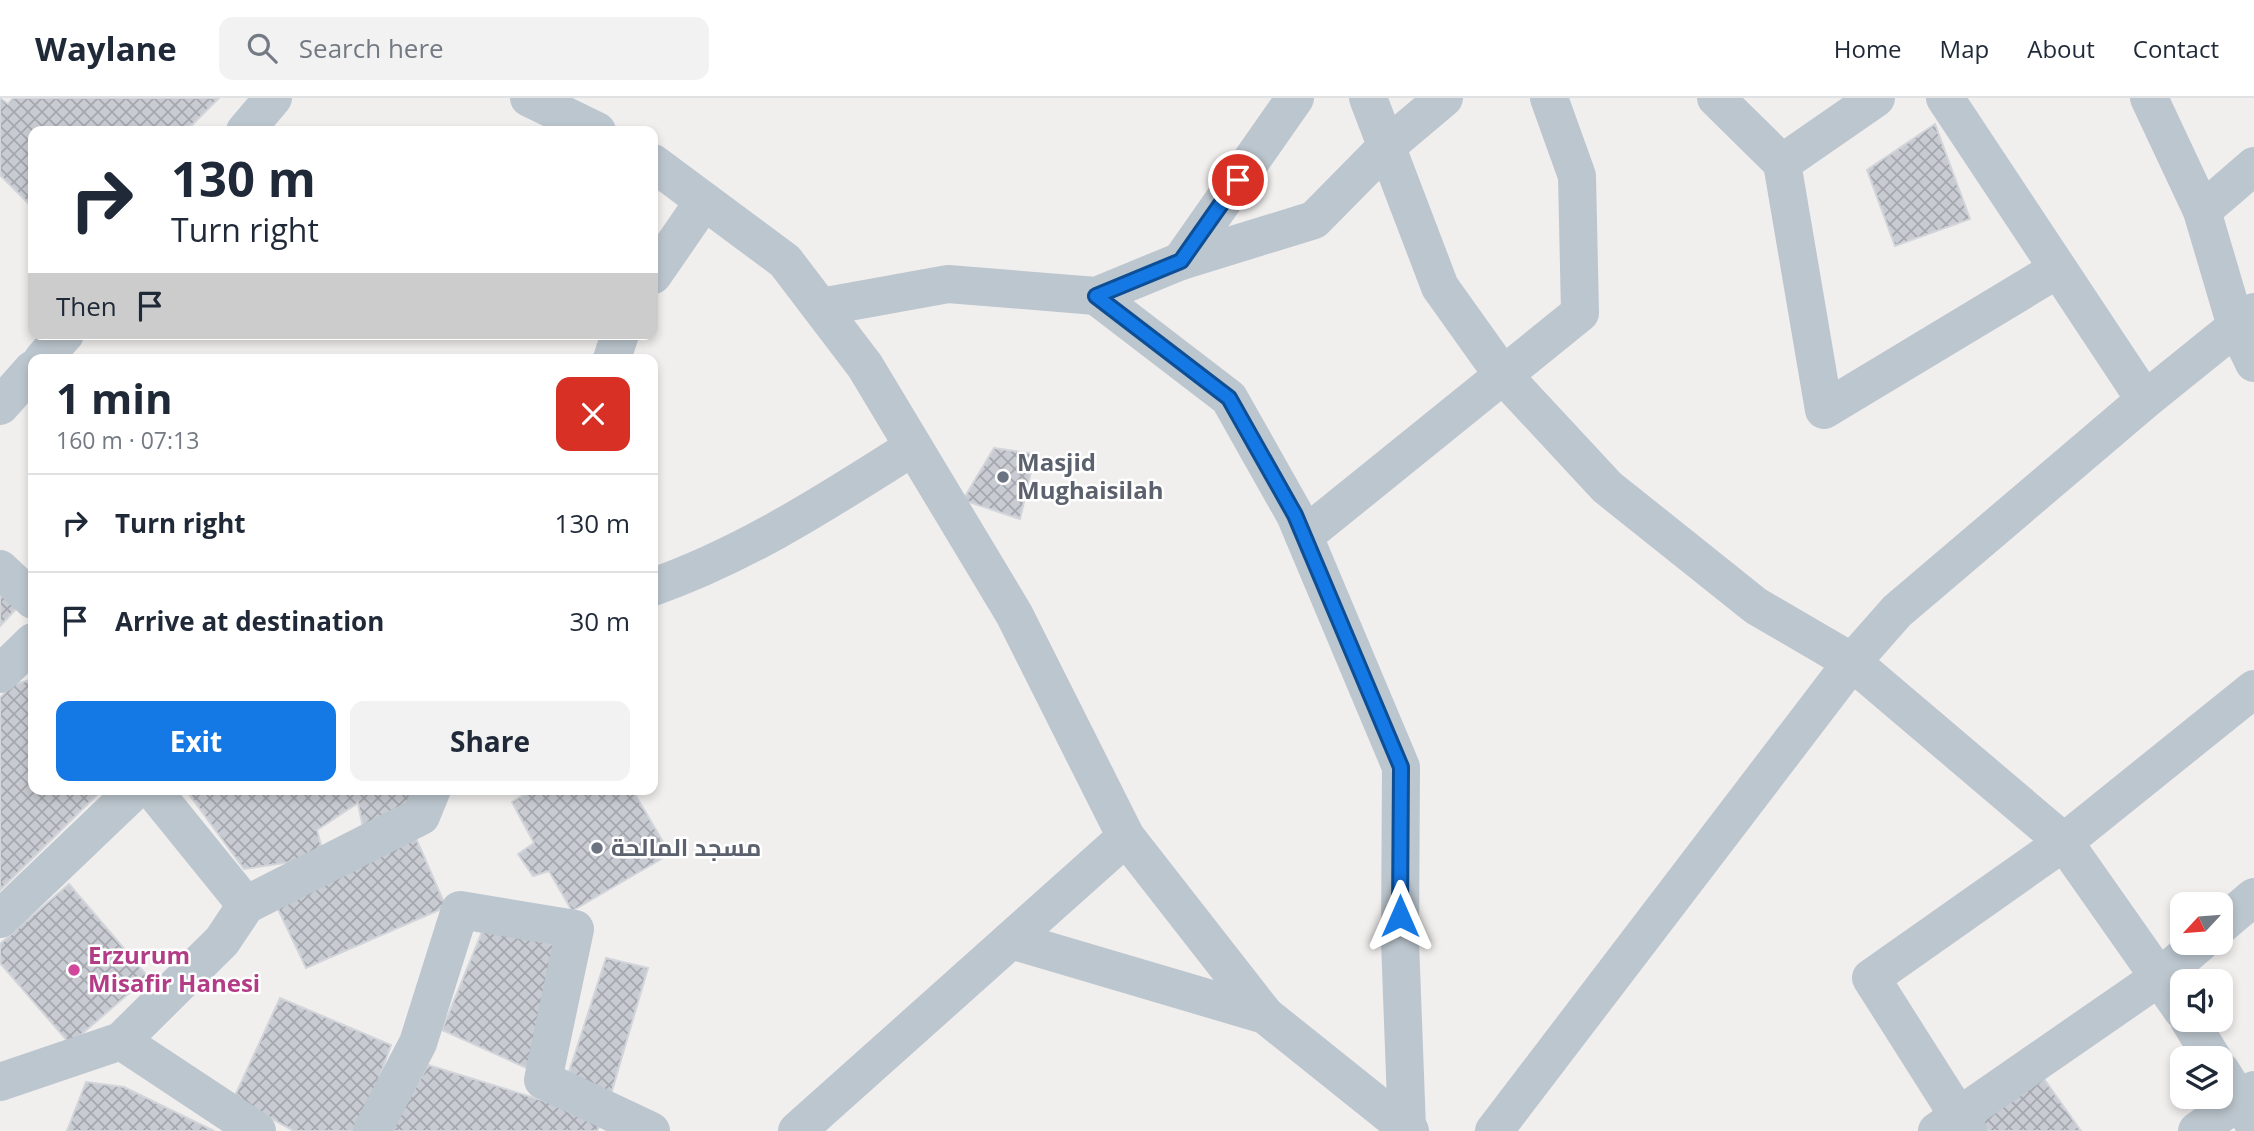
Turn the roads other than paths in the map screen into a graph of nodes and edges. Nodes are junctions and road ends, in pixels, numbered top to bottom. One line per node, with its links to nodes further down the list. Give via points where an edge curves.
1 (273, 98): 11 (street)
2 (529, 98): 12 (street)
3 (1295, 98): 19 (street)
4 (1368, 98): 13 (street)
5 (1444, 98): 13 (street)
6 (1549, 98): 28 (street, via 1577,176 1580,313)
7 (1716, 98): 14 (street)
8 (1876, 98): 14 (street)
9 (1945, 98): 21 (street)
10 (2149, 98): 18 (street)
11 (249, 126)
12 (587, 126)
13 (1387, 146): 19 (street, via 1314,220); 28 (street, via 1440,287)
14 (1782, 163): 21 (street, via 1824,410)
15 (2254, 166): 18 (street)
16 (658, 167): 17 (street)
17 (704, 201): 20 (street); 23 (street, via 785,261)
18 (2202, 211): 24 (street)
19 (1181, 261): 22 (street)
20 (658, 268)
21 (2058, 270): 29 (street)
22 (1096, 296): 23 (street, via 948,284); 31 (street, via 1229,398)
23 (821, 307): 30 (street, via 865,366)
24 (2245, 319): 27 (street); 29 (street)
25 (60, 340): 26 (street)
26 (47, 354)
27 (2254, 363)
28 (1502, 374): 31 (street); 36 (street, via 1607,487 1756,606)
29 (2145, 400): 36 (street, via 1897,611)
30 (913, 447): 33 (street, via 792,523 707,568); 42 (street, via 1014,614)
31 (1304, 536): 57 (street, via 1401,767 1400,941)
32 (0, 569): 34 (street)
33 (658, 585)
34 (28, 595)
35 (28, 647): 37 (street)
36 (1852, 662): 43 (street); 62 (street)
37 (0, 674)
38 (2254, 690): 43 (street)
39 (130, 795): 47 (street)
40 (157, 795): 45 (street)
41 (430, 795): 45 (street, via 421,816)
42 (1126, 837): 48 (street); 52 (street)
43 (2064, 842): 50 (street); 56 (street, via 1871,978)
44 (2254, 897): 46 (street)
45 (246, 905): 53 (street, via 222,940)
46 (2233, 915)
47 (0, 919)
48 (1011, 940): 52 (street); 61 (street)
49 (2185, 956): 50 (street)
50 (2161, 976): 51 (street); 56 (street)
51 (2170, 991)
52 (1265, 1015): 57 (street)
53 (121, 1041): 54 (street); 58 (street)
54 (0, 1082)
55 (2242, 1096): 63 (street)
56 (1954, 1126)
57 (1408, 1130)
58 (257, 1131)
59 (372, 1131): 60 (street, via 418,1042 460,910 575,929 543,1080)
60 (650, 1131)
61 (797, 1131)
62 (1494, 1131)
63 (2196, 1131)

